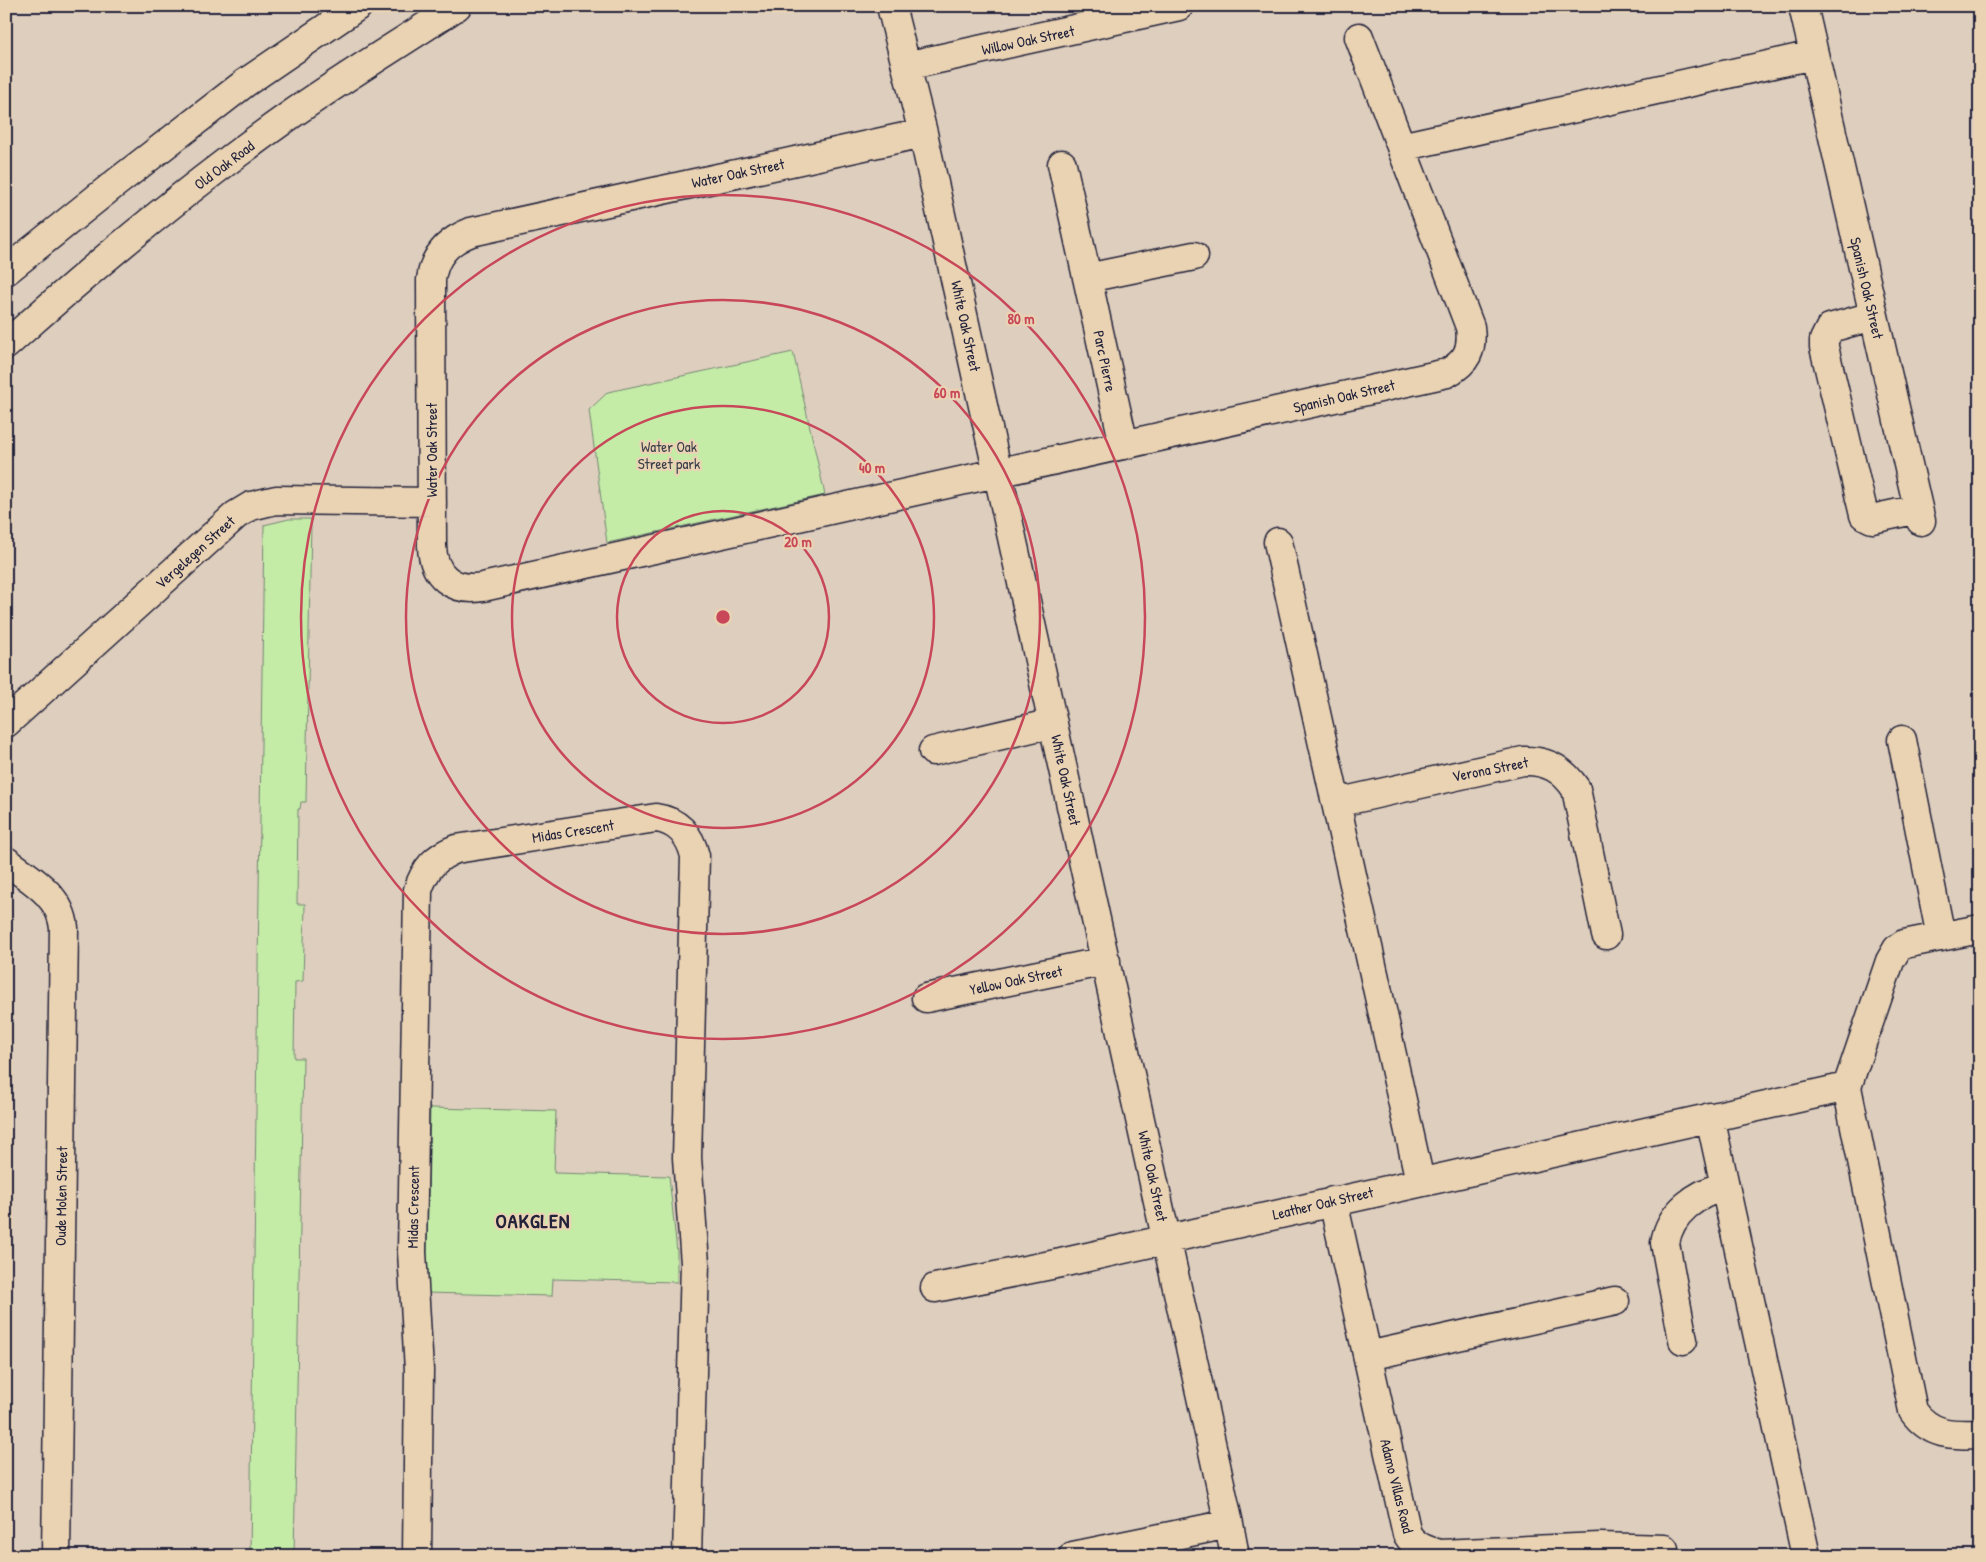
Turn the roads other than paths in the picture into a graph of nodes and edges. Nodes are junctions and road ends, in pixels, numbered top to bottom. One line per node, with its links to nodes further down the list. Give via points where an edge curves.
1 (358, 6): 14 (street, via 245,83)
2 (457, 6): 17 (street, Old Oak Road, via 232,158 136,233)
3 (891, 6): 9 (street, White Oak Street)
4 (1179, 6): 6 (street, Willow Oak Street)
5 (1803, 6): 8 (street, Spanish Oak Street)
6 (1118, 13): 9 (street, Willow Oak Street)
7 (1359, 37): 11 (street, Spanish Oak Street)
8 (1813, 55): 11 (street); 16 (street, Spanish Oak Street)
9 (906, 66): 10 (street, White Oak Street)
10 (924, 133): 19 (street, White Oak Street); 20 (street, Water Oak Street, via 457,237 435,262 431,280)
11 (1401, 147): 18 (street, Spanish Oak Street, via 1470,327 1470,351 1463,362 1447,373)
12 (1062, 164): 15 (street, Parc Pierre)
13 (1194, 256): 15 (street)
14 (6, 271)
15 (1087, 278): 18 (street, Parc Pierre)
16 (1873, 316): 16 (street, Spanish Oak Street, via 1919,515 1872,519 1864,514 1828,366 1824,340 1830,328)
17 (6, 345)
18 (1124, 445): 19 (street, Spanish Oak Street)
19 (998, 473): 20 (street, Water Oak Street, via 474,588 454,584 439,572 435,564 432,555); 23 (street, White Oak Street)
20 (432, 502): 22 (street, Vergelegen Street, via 276,500 251,506 236,515)
21 (1278, 542): 26 (street)
22 (6, 723)
23 (1054, 723): 25 (street); 31 (street, White Oak Street)
24 (1902, 740): 30 (street)
25 (933, 751)
26 (1336, 803): 29 (street, Verona Street, via 1523,761 1535,760 1558,768 1576,789); 35 (street)
27 (6, 861): 46 (street, Oude Molen Street, via 51,897 64,928)
28 (1980, 929): 30 (street)
29 (1606, 935)
30 (1942, 937): 33 (street, via 1904,944 1896,949)
31 (1106, 961): 32 (street, Yellow Oak Street); 38 (street, White Oak Street)
32 (926, 998)
33 (1847, 1087): 34 (street, Leather Oak Street); 43 (street, via 1913,1411 1928,1427 1939,1432)
34 (1710, 1117): 35 (street, Leather Oak Street); 36 (street)
35 (1420, 1181): 37 (street, Leather Oak Street)
36 (1725, 1186): 41 (street, via 1689,1203 1672,1220 1667,1231 1665,1243); 51 (street)
37 (1333, 1201): 38 (street, Leather Oak Street); 42 (street, Adamo Villas Road)
38 (1167, 1237): 39 (street, Leather Oak Street); 44 (street, White Oak Street)
39 (935, 1288)
40 (1615, 1301): 42 (street)
41 (1683, 1340)
42 (1368, 1356): 45 (street, Adamo Villas Road, via 1407,1534 1420,1548 1440,1554 1600,1547)
43 (1980, 1434)
44 (1230, 1524): 49 (street); 50 (street, White Oak Street)
45 (1664, 1550)
46 (56, 1556)
47 (417, 1556): 48 (street, Midas Crescent, via 419,1370 412,1252 418,890 433,862 456,849 656,818 673,823 688,835 695,856 687,1158 695,1263)
48 (687, 1556)
49 (1073, 1556)
50 (1235, 1556)
51 (1806, 1556)

